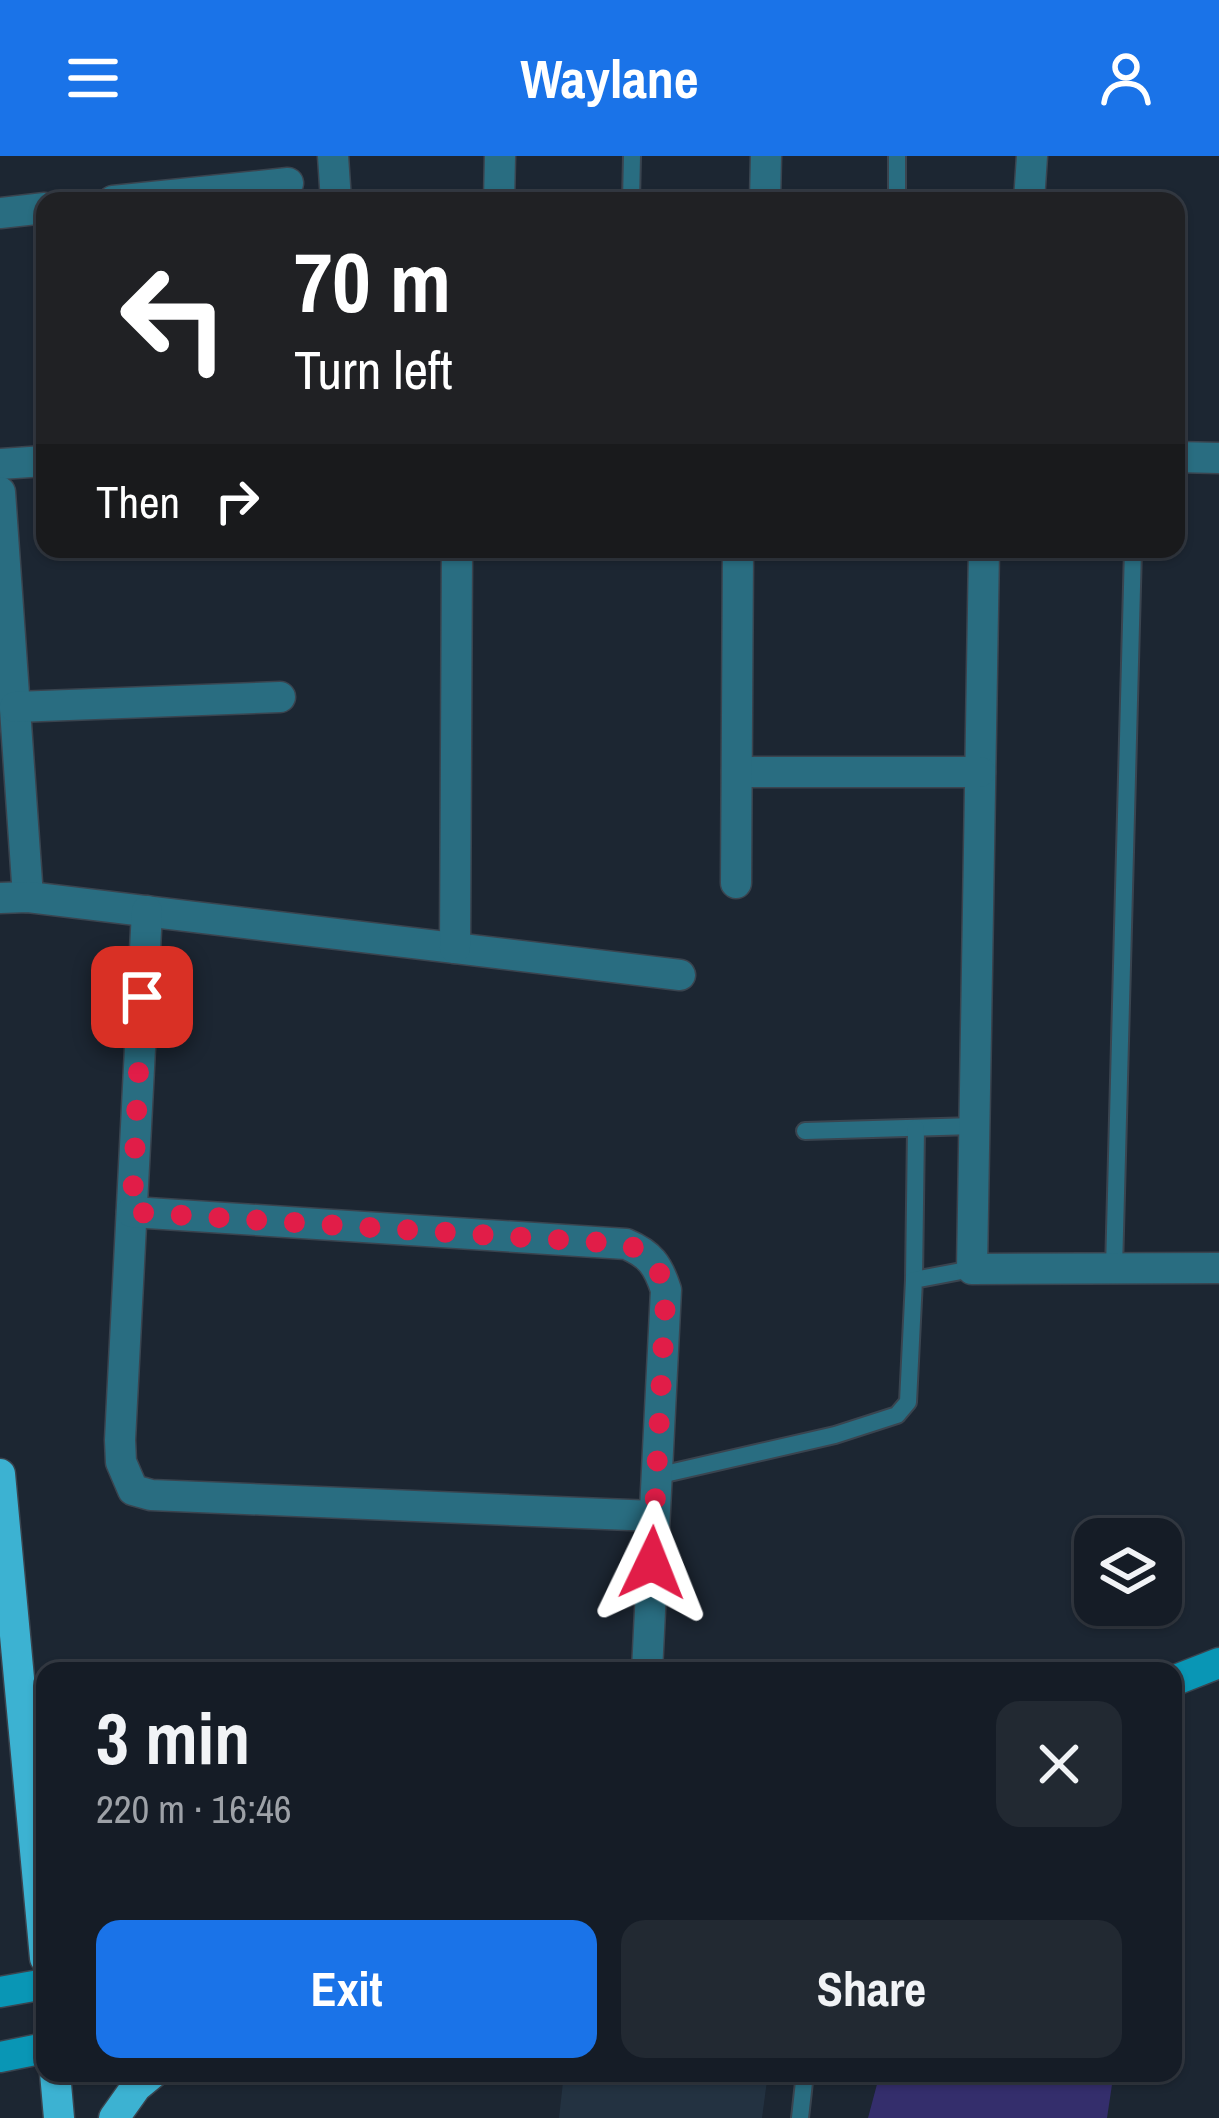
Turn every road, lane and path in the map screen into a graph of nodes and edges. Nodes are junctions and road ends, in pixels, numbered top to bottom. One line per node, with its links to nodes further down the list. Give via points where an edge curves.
1 (333, 156): 9 (street)
2 (500, 156): 10 (street)
3 (632, 156): 11 (lane)
4 (766, 156): 12 (street)
5 (897, 156): 13 (lane)
6 (1032, 156): 14 (street)
7 (288, 183): 8 (street)
8 (200, 192)
9 (335, 192)
10 (499, 192)
11 (631, 192)
12 (765, 192)
13 (897, 192)
14 (1030, 192)
15 (36, 209): 16 (street)
16 (0, 213)
17 (1185, 457): 18 (street)
18 (1219, 458)
19 (36, 462): 20 (street)
20 (0, 464)
21 (0, 491): 27 (street)
22 (457, 558): 33 (street)
23 (738, 558): 28 (street)
24 (984, 558): 29 (street)
25 (1133, 558): 41 (lane)
26 (280, 697): 27 (street)
27 (15, 707): 31 (street)
28 (737, 772): 29 (street); 30 (street)
29 (980, 772): 35 (street)
30 (736, 883)
31 (14, 897): 32 (street)
32 (147, 911): 33 (street); 38 (street)
33 (454, 948): 34 (street)
34 (680, 975)
35 (974, 1126): 36 (lane); 40 (street)
36 (916, 1128): 37 (lane); 42 (lane)
37 (805, 1131)
38 (132, 1212): 44 (street, via 626,1244 645,1252 666,1290); 45 (street, via 120,1440 133,1490)
39 (1219, 1268): 41 (street)
40 (972, 1269): 41 (street); 42 (lane)
41 (1114, 1269)
42 (914, 1280): 44 (lane, via 908,1402 897,1415)
43 (0, 1474): 49 (main road)
44 (656, 1476): 45 (street)
45 (653, 1516): 46 (street)
46 (647, 1662)
47 (1219, 1663): 48 (main road)
48 (1182, 1677)
49 (19, 1708): 50 (main road); 51 (main road)
50 (36, 1756)
51 (36, 1871)
52 (36, 1986): 53 (main road)
53 (0, 1992)
54 (36, 2050): 55 (main road)
55 (0, 2057)
56 (56, 2082): 59 (main road)
57 (142, 2082): 60 (main road)
58 (804, 2082): 61 (lane)
59 (59, 2118)
60 (114, 2118)
61 (800, 2118)

